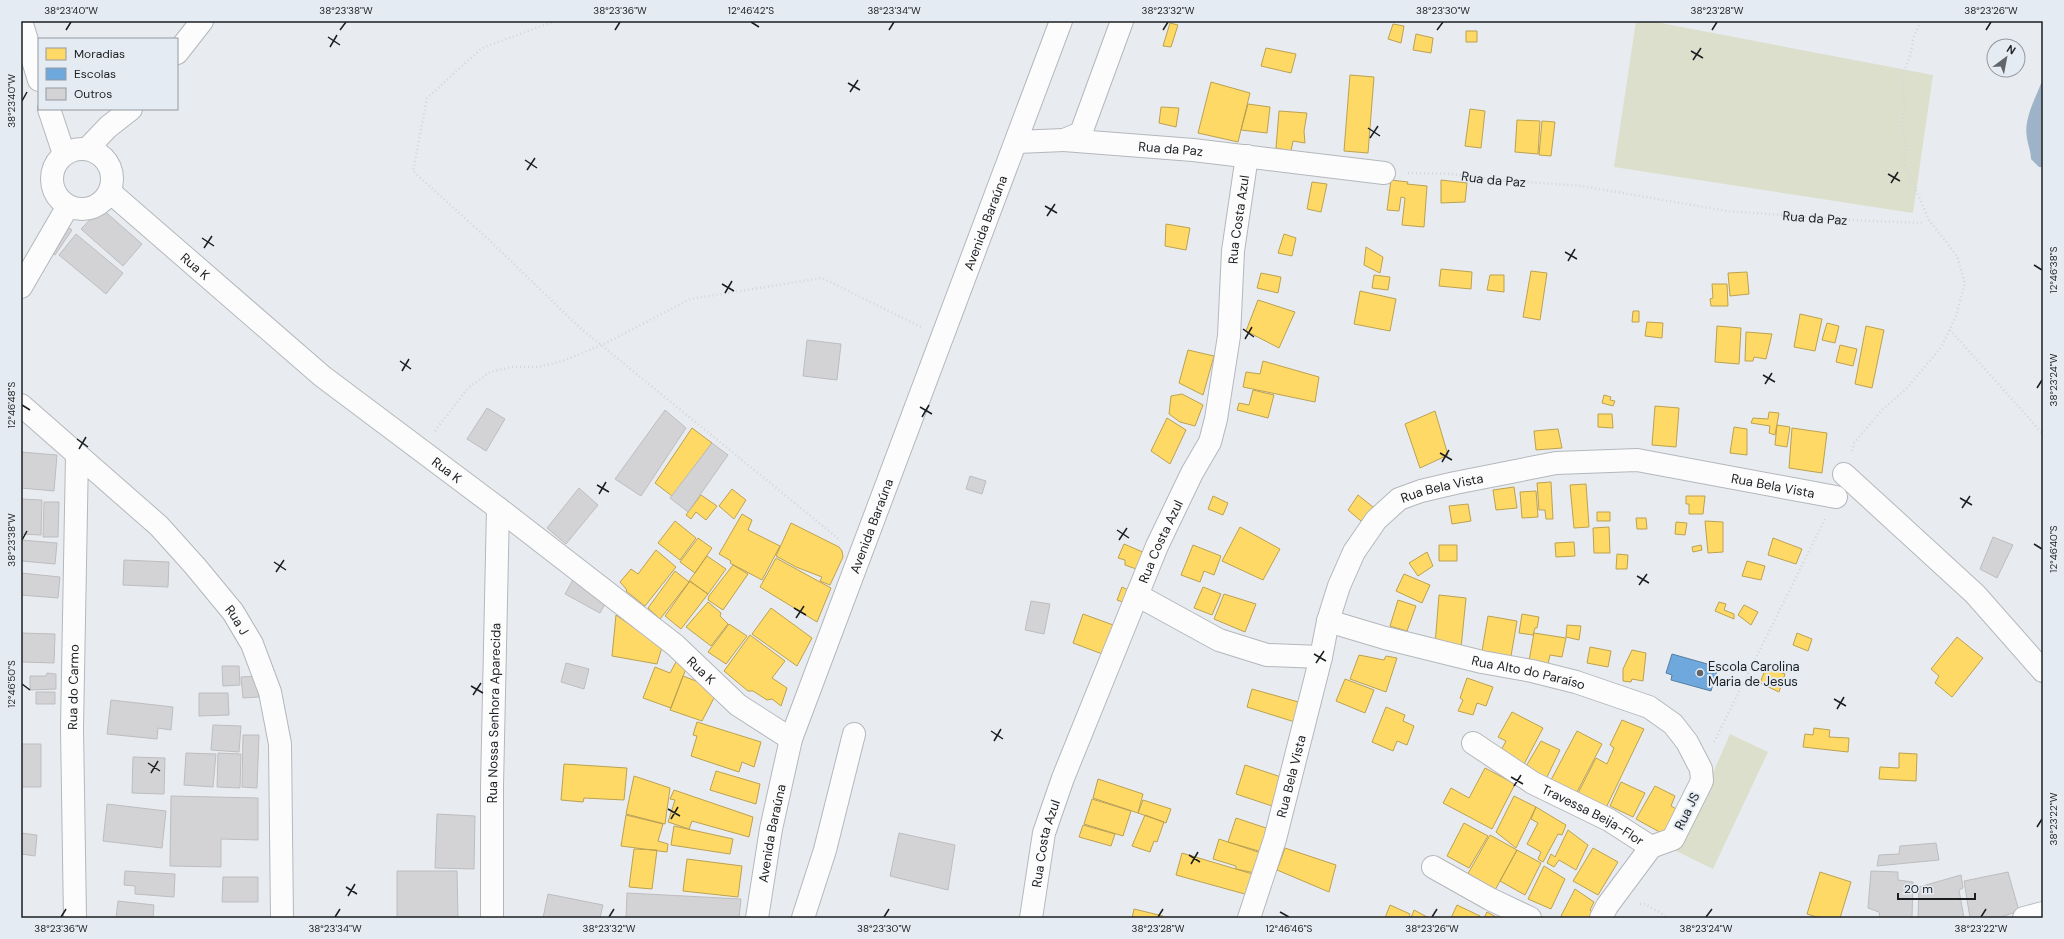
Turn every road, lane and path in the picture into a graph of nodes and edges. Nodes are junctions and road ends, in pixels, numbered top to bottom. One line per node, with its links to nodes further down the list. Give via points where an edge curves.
1 (21, 21): 8 (street)
2 (202, 21): 7 (street)
3 (555, 21): 24 (path, via 482,48 427,98 413,171)
4 (1061, 21): 12 (street, Avenida Baraúna)
5 (1122, 21): 11 (street, via 1081,133)
6 (1921, 21): 19 (path, via 1902,77 1905,107 1902,122 1906,150 1903,160)
7 (178, 52)
8 (38, 77)
9 (49, 110): 14 (street)
10 (130, 110): 13 (street, via 108,127)
11 (1064, 140): 12 (street); 15 (street, Rua da Paz)
12 (1017, 142): 23 (street, Avenida Baraúna)
13 (87, 149): 14 (street, via 75,149); 17 (street, via 100,154 109,165 113,178)
14 (64, 154): 18 (street, via 56,163 52,175 53,187 58,198)
15 (1247, 156): 16 (street, Rua da Paz); 33 (street, Rua Costa Azul, via 1233,251 1229,336 1216,419 1210,442 1157,546)
16 (1384, 173): 20 (path, Rua da Paz, via 1452,174 1582,186 1727,210 1848,220)
17 (110, 192): 18 (street, via 103,202 92,208); 27 (street, Rua K, via 322,376)
18 (68, 206): 21 (street)
19 (1929, 220)
20 (1922, 222)
21 (21, 286)
22 (1950, 330): 26 (path)
23 (943, 338): 24 (path, via 822,278 690,299); 32 (street, Avenida Baraúna)
24 (602, 346): 27 (path, via 563,361 537,367 512,367 490,372 468,388); 32 (path, via 771,482)
25 (21, 405): 28 (street, Rua J)
26 (2043, 434)
27 (421, 451): 31 (street, Rua K)
28 (77, 455): 45 (street, Rua do Carmo, via 72,728); 46 (street, Rua J, via 159,526 233,612 252,644 270,692 280,744)
29 (1844, 474): 36 (street, via 1976,594)
30 (1836, 497): 34 (street, Rua Bela Vista, via 1637,460 1556,463 1421,491 1399,499 1376,520 1354,552 1339,586)
31 (498, 508): 38 (street, Rua K, via 675,645 738,705); 47 (street, Rua Nossa Senhora Aparecida)
32 (860, 558): 38 (street, Avenida Baraúna)
33 (1137, 595): 35 (street, via 1219,640 1267,655); 50 (street, Rua Costa Azul, via 1063,778 1044,833)
34 (1328, 621): 35 (street, Rua Bela Vista); 40 (street, Rua Alto do Paraíso, via 1482,662 1576,682 1649,707 1673,724 1687,742)
35 (1321, 657): 51 (street, Rua Bela Vista, via 1274,838)
36 (2043, 671)
37 (854, 734): 49 (street, via 825,850)
38 (791, 739): 48 (street, Avenida Baraúna, via 771,829)
39 (1473, 743): 41 (street, Travessa Beija-Flor, via 1533,784 1609,820)
40 (1700, 769): 41 (street, Rua JS, via 1702,781 1673,839)
41 (1651, 847): 43 (street)
42 (1433, 867): 52 (street)
43 (1604, 912): 53 (path, via 1645,904)
44 (2043, 913): 54 (street)
45 (75, 918)
46 (282, 918)
47 (492, 918)
48 (757, 918)
49 (803, 918)
50 (1030, 918)
51 (1249, 918)
52 (1530, 918)
53 (1669, 918)
54 (2024, 918)

